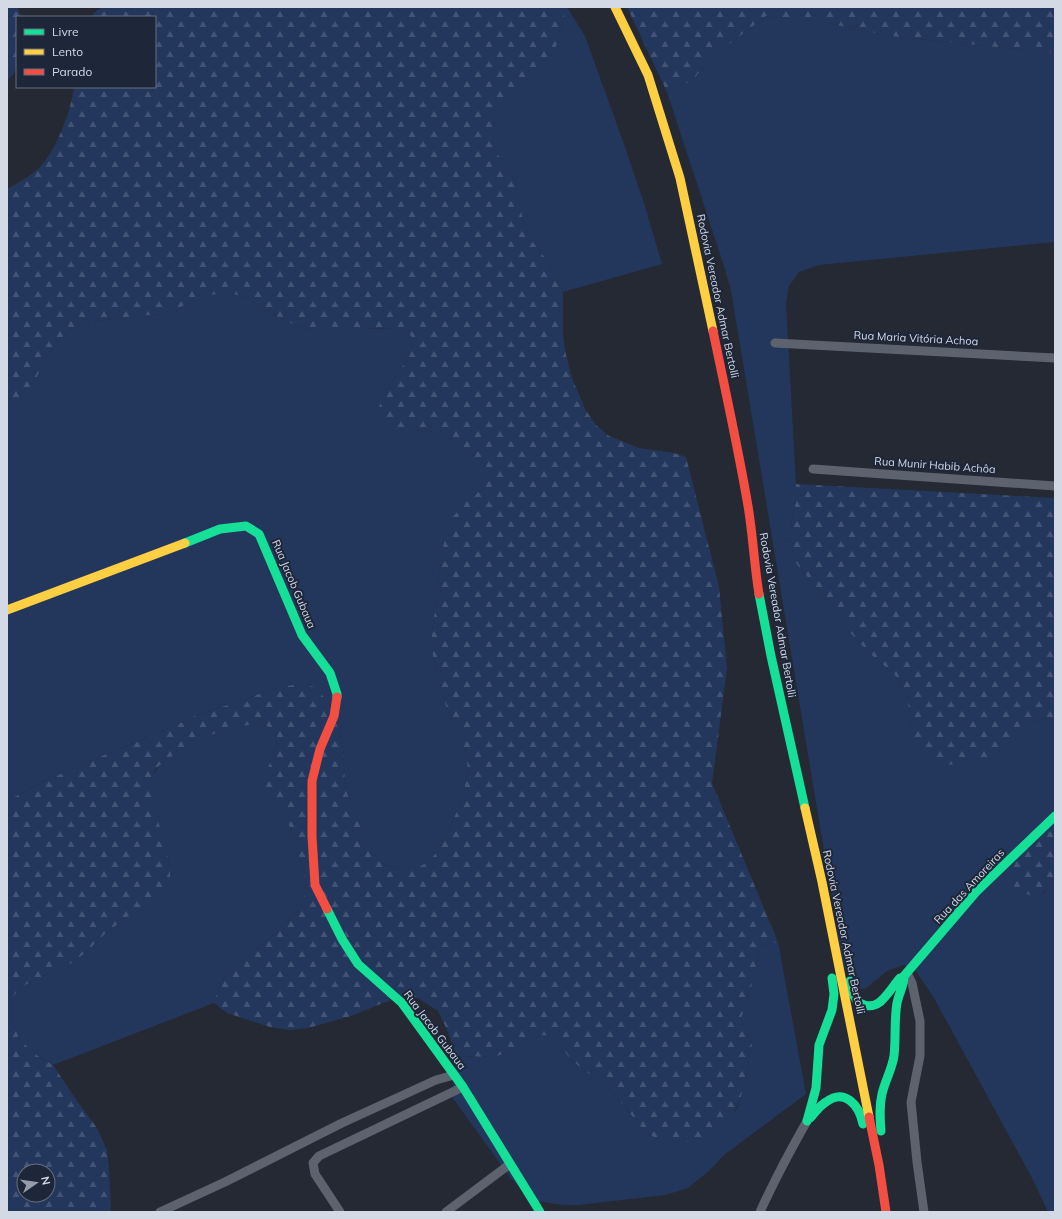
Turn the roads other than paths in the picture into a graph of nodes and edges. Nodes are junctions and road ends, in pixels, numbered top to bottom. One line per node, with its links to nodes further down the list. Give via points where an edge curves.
1 (615, 7): 8 (main road, Rodovia Vereador Admar Bertolli, via 648,75 680,178 728,400 771,656)
2 (776, 343): 3 (street, Rua Maria Vitória Achoa)
3 (1055, 358)
4 (813, 469): 5 (street, Rua Munir Habib Achôa)
5 (1055, 486)
6 (7, 610): 10 (main road, Rua Jacob Gubaua, via 220,529 246,526 260,534 302,635 330,673 337,694 334,716 320,749 312,781 315,884 342,939 358,964 402,1003)
7 (1055, 816): 9 (main road, Rua das Amoreiras, via 976,892)
8 (822, 882): 9 (main road, Rua das Amoreiras, via 830,892 857,1002 869,1007 881,1002); 12 (main road, via 818,892 834,992 833,1006 818,1049 817,1083); 14 (main road, Rodovia Vereador Admar Bertolli)
9 (905, 974): 14 (main road, via 895,1017 894,1056 879,1111 882,1151); 21 (street, via 912,984 920,1021 920,1056 911,1102)
10 (454, 1075): 11 (main road, Rua Jacob Gubaua); 15 (street, via 436,1080 342,1123)
11 (463, 1086): 13 (main road, Rua Jacob Gubaua); 16 (street, via 319,1156 313,1163 315,1174)
12 (807, 1121): 14 (main road, via 822,1104 832,1098 848,1099 856,1105 860,1113 871,1152); 19 (street)
13 (510, 1164): 17 (street); 18 (main road, Rua Jacob Gubaua)
14 (879, 1165): 20 (main road, Rodovia Vereador Admar Bertolli)
15 (160, 1212)
16 (340, 1212)
17 (446, 1212)
18 (540, 1212)
19 (760, 1212)
20 (886, 1212)
21 (924, 1212)

